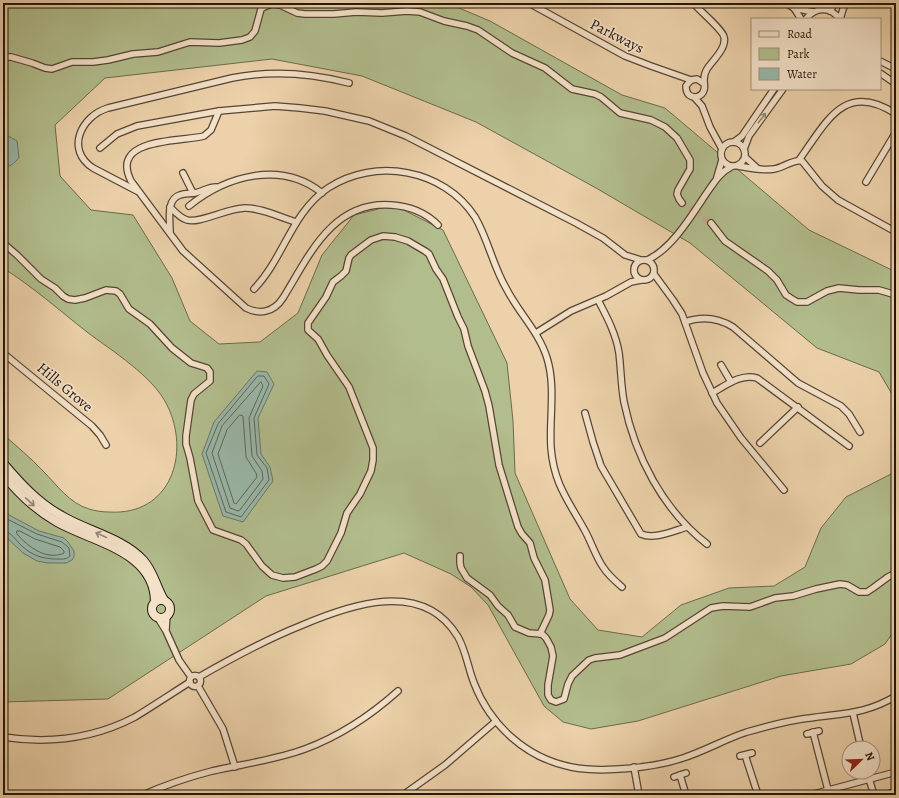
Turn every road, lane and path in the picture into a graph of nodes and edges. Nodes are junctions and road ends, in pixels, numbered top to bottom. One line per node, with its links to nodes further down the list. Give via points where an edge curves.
1 (529, 3): 17 (street, Parkways, via 621,54)
2 (693, 3): 16 (street, via 722,32 724,38 723,46)
3 (786, 3): 6 (street)
4 (835, 3): 7 (street)
5 (846, 3): 12 (street)
6 (794, 8): 8 (street); 9 (street)
7 (830, 11): 8 (street, via 821,9); 11 (street)
8 (813, 12): 10 (street)
9 (800, 18)
10 (807, 18)
11 (839, 18)
12 (840, 18)
13 (3, 57): 50 (street, via 52,69 72,62 93,62 158,52 190,42 219,43 242,40 250,37 255,31 261,9 272,4 305,14 420,12 478,30 512,54 552,72 572,89 595,94 620,113 651,120 665,127 677,138 690,160 690,169 678,190)
14 (881, 62): 15 (street)
15 (896, 69)
16 (707, 70): 19 (street); 21 (street)
17 (674, 74): 19 (street, Parkways); 23 (street)
18 (881, 74): 22 (street)
19 (694, 79): 21 (street); 23 (street, via 688,82)
20 (349, 82): 47 (street, via 310,75 251,75 98,112 86,123 81,132 78,145 82,157 93,168)
21 (703, 83): 26 (street)
22 (896, 84)
23 (686, 88): 27 (street)
24 (773, 90): 33 (street, via 745,133 740,139)
25 (782, 90): 36 (street, one-way to 25, via 749,136)
26 (703, 92): 27 (street); 28 (street)
27 (693, 97): 28 (street)
28 (703, 108): 32 (street)
29 (219, 111): 34 (street, via 137,126 117,134); 47 (street, via 210,130 204,136 151,143 138,149 131,156 127,164 128,172); 60 (street, via 262,107 300,108 340,114 381,125 576,223 603,238)
30 (896, 114): 39 (street, via 872,102 847,105 831,117)
31 (896, 132): 45 (street)
32 (715, 135): 33 (street); 35 (street)
33 (731, 142): 35 (street); 36 (street, via 741,145)
34 (100, 148)
35 (722, 149): 38 (street)
36 (744, 149): 37 (street)
37 (745, 157): 40 (street); 42 (street)
38 (722, 160): 41 (street); 44 (street)
39 (799, 160): 42 (street, via 778,168); 57 (street, via 805,163 822,186 838,200)
40 (738, 166): 41 (street); 42 (street)
41 (731, 167): 44 (street)
42 (757, 169)
43 (183, 173): 49 (street)
44 (717, 177): 59 (street, via 681,229)
45 (866, 182)
46 (219, 187): 48 (street, via 244,178 280,175 300,179); 49 (street); 51 (street)
47 (139, 192): 56 (street)
48 (322, 193): 53 (street, via 310,203); 72 (street, via 352,177 369,172 387,171 413,174 445,188 465,205 476,219 504,284 520,313)
49 (193, 194): 52 (street, via 176,196)
50 (682, 203)
51 (189, 206)
52 (170, 207): 53 (street, via 183,219 191,221 244,208 260,210); 56 (street)
53 (296, 222): 68 (street, via 273,266)
54 (711, 223): 69 (street, via 725,241 768,271 786,295 797,302 807,302 827,291 839,288 879,290)
55 (438, 225): 56 (street, via 424,214 401,206 380,205 354,211 335,223 320,239 280,303 261,312 250,311 241,305 189,257)
56 (170, 232)
57 (896, 232)
58 (3, 243): 96 (street, via 41,279 68,299 85,298 106,290 116,291 129,309 150,324 172,348 191,363 207,368 210,372 210,381 194,394 191,400 186,436 198,501 214,530 241,540 267,570 283,578 295,577 316,569 327,561 347,513 360,494 371,470 373,460 373,448 350,387 318,339 308,330 308,323 333,282 346,271 351,255 371,240 383,236 395,237 426,251 443,279 464,329 487,398 496,451 508,495 519,529 530,544 545,580 550,610)
59 (661, 252): 61 (street); 62 (street)
60 (625, 255): 61 (street); 63 (street)
61 (644, 260): 62 (street); 63 (street, via 637,264)
62 (654, 266): 64 (street)
63 (634, 271): 65 (street, via 637,277); 66 (street)
64 (654, 274): 65 (street); 67 (street)
65 (644, 280): 66 (street); 67 (street, via 658,283)
66 (629, 283): 70 (street)
67 (663, 287): 71 (street)
68 (254, 289)
69 (896, 295)
70 (598, 300): 72 (street, via 571,311); 86 (street, via 615,338 624,401 638,448 660,492)
71 (685, 322): 76 (street); 79 (street, via 711,318 734,327 798,383 841,406)
72 (536, 334): 90 (street, via 550,371 551,445 558,480 602,566)
73 (3, 353): 81 (street, Hills Grove, via 92,426)
74 (721, 365): 75 (street)
75 (731, 382): 76 (street); 77 (street, via 745,376 756,378)
76 (712, 393): 85 (street, via 728,421)
77 (798, 407): 80 (street); 82 (street)
78 (585, 413): 86 (street, via 602,466 641,534 657,535)
79 (860, 432)
80 (760, 443)
81 (106, 445)
82 (849, 446)
83 (3, 463): 91 (street, one-way to 83, via 150,569 137,554 53,511 27,490)
84 (3, 474): 92 (street, one-way to 92, via 27,500 50,518 132,558 149,579)
85 (784, 490)
86 (687, 527): 87 (street)
87 (706, 544)
88 (460, 556): 96 (street, via 461,568 467,578 490,594 516,627 529,633)
89 (896, 573): 96 (street, via 866,592 859,592 840,584 771,599 750,607 711,608 665,638 620,655 589,660 572,676 565,698 558,702 550,700 548,695 553,656 549,642)
90 (622, 587)
91 (164, 600): 92 (street); 93 (street, via 170,610)
92 (155, 602): 94 (street, via 152,611)
93 (167, 615): 94 (street); 95 (street)
94 (158, 618): 95 (street)
95 (166, 631): 98 (street)
96 (540, 634)
97 (199, 677): 98 (street, via 194,676); 99 (street, via 201,682); 103 (street, via 268,640 338,611 370,603 412,603 441,617 450,626 462,646 478,692)
98 (190, 680): 99 (street, via 193,686); 105 (street, via 134,717 97,732 72,738 46,740)
99 (198, 686): 108 (street, via 223,729)
100 (398, 691): 108 (street, via 361,720 326,740 289,754)
101 (896, 696): 102 (street, via 876,707)
102 (853, 713): 106 (street); 109 (street, via 772,725 741,734 677,760)
103 (496, 721): 109 (street, via 521,745 552,762 587,768); 118 (street, via 445,765)
104 (813, 732): 115 (street)
105 (3, 736)
106 (859, 740)
107 (752, 753): 121 (street, via 743,756)
108 (235, 767): 117 (street, via 198,775)
109 (634, 767): 119 (street)
110 (896, 772): 112 (street)
111 (680, 775): 120 (street)
112 (881, 776)
113 (865, 780): 115 (street)
114 (869, 780): 123 (street)
115 (828, 790): 122 (street)
116 (896, 792): 124 (street)
117 (143, 795)
118 (403, 795)
119 (638, 795)
120 (686, 795)
121 (758, 795)
122 (810, 795)
123 (874, 795)
124 (884, 795)

